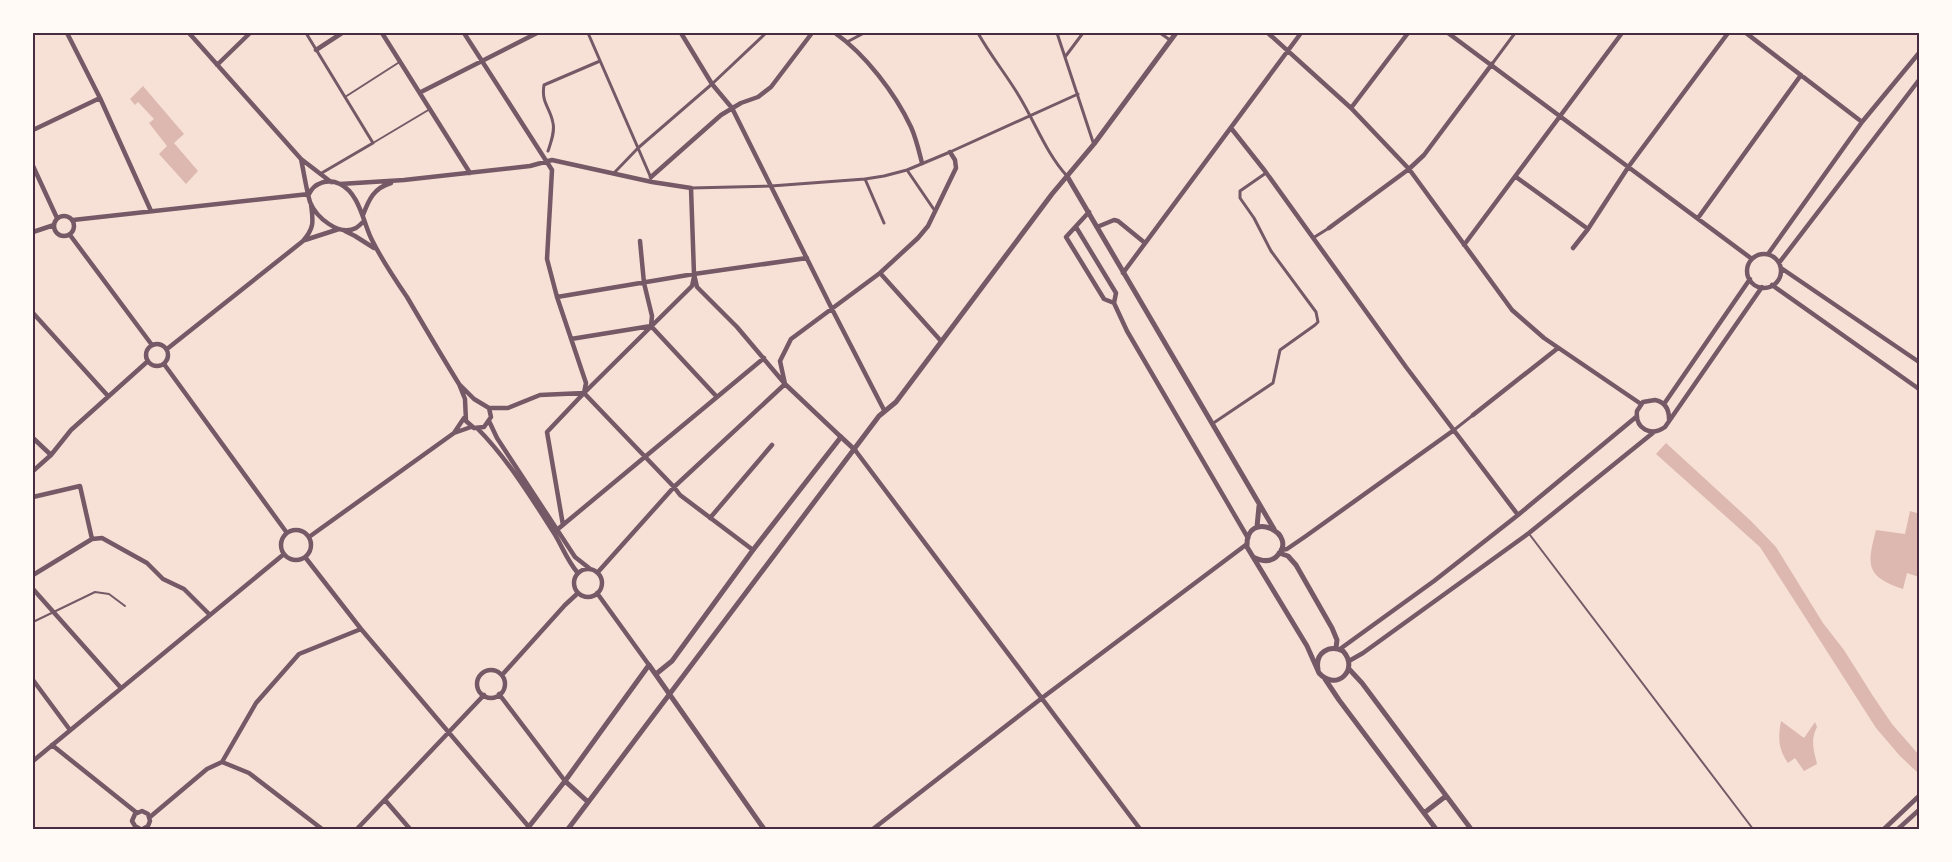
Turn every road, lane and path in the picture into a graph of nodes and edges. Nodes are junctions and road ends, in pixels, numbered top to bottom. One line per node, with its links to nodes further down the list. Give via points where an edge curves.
1 (67, 33): 45 (street)
2 (189, 33): 38 (street)
3 (250, 33): 38 (street)
4 (306, 33): 30 (street)
5 (342, 33): 30 (street)
6 (382, 33): 34 (street)
7 (464, 33): 36 (street)
8 (537, 33): 36 (street)
9 (588, 33): 35 (street)
10 (681, 33): 41 (street)
11 (766, 33): 41 (street)
12 (812, 33): 46 (street, via 771,87)
13 (835, 33): 29 (street)
14 (864, 33): 29 (street)
15 (978, 33): 49 (street)
16 (1057, 33): 33 (street)
17 (1083, 33): 33 (street)
18 (1160, 33): 28 (street)
19 (1176, 33): 28 (street)
20 (1268, 33): 31 (street)
21 (1301, 33): 31 (street)
22 (1408, 33): 47 (street)
23 (1448, 33): 37 (street)
24 (1515, 33): 37 (street)
25 (1622, 33): 50 (street)
26 (1728, 33): 63 (street)
27 (1746, 33): 39 (street)
28 (1170, 40): 55 (street)
29 (847, 42): 61 (street, via 901,108)
30 (316, 50): 44 (street)
31 (1287, 52): 47 (street); 52 (street)
32 (1919, 53): 51 (street)
33 (1065, 57): 43 (street)
34 (401, 61): 42 (street); 44 (lane)
35 (600, 61): 56 (street); 57 (street, via 544,85 542,95 553,123)
36 (482, 62): 42 (street); 60 (street)
37 (1492, 64): 50 (street); 64 (street, via 1424,155)
38 (217, 65): 59 (street)
39 (1801, 75): 51 (street); 86 (street)
40 (1919, 80): 108 (street)
41 (712, 84): 46 (street); 56 (street)
42 (421, 92): 48 (street)
43 (1078, 94): 49 (street); 55 (street)
44 (345, 97): 54 (street)
45 (100, 98): 53 (street); 81 (street)
46 (732, 108): 74 (street); 77 (street)
47 (1351, 108): 64 (street)
48 (431, 109): 54 (lane); 66 (street)
49 (1030, 115): 58 (street); 70 (street)
50 (1562, 116): 63 (street); 71 (street)
51 (1862, 122): 105 (street)
52 (1231, 129): 68 (street); 101 (street)
53 (33, 130)
54 (373, 143): 69 (street)
55 (1094, 144): 70 (street)
56 (638, 148): 67 (street); 74 (street)
57 (548, 152)
58 (950, 152): 61 (street); 82 (street, via 956,168)
59 (301, 159): 69 (street); 79 (street)
60 (546, 160): 66 (street, via 530,166); 67 (street); 116 (street, via 552,170 547,259)
61 (922, 163): 65 (street)
62 (33, 166): 85 (street)
63 (1629, 166): 86 (street); 95 (street)
64 (1409, 169): 93 (street); 102 (street)
65 (907, 170): 72 (street); 82 (street)
66 (470, 173): 73 (street)
67 (614, 173): 74 (street)
68 (1266, 173): 98 (street); 147 (street, via 1240,191 1240,198 1271,250 1316,312 1317,322 1280,350 1273,383)
69 (319, 174): 75 (street)
70 (1067, 176): 83 (street); 122 (street)
71 (1516, 177): 95 (street); 102 (street)
72 (865, 179): 77 (street); 89 (street)
73 (404, 180): 76 (street); 84 (street, via 379,187)
74 (651, 180): 78 (street)
75 (331, 182): 76 (street); 79 (street, via 315,185)
76 (340, 184): 84 (street)
77 (771, 186): 78 (street); 106 (street)
78 (692, 188): 111 (street)
79 (309, 194): 80 (street); 81 (street)
80 (311, 204): 94 (street, via 324,221); 99 (street, via 312,226)
81 (151, 211): 87 (street)
82 (935, 211): 109 (street, via 923,232)
83 (1089, 212): 91 (street); 92 (street)
84 (363, 215): 88 (street)
85 (57, 218): 87 (street, via 66,215); 90 (street)
86 (1698, 218): 107 (street)
87 (73, 220): 97 (street)
88 (363, 222): 94 (street, via 355,228); 104 (street)
89 (884, 223)
90 (54, 225): 96 (street); 97 (street, via 58,234)
91 (1076, 227): 117 (street, via 1116,293); 117 (street, via 1066,237 1104,299)
92 (1097, 227): 101 (street, via 1118,221); 110 (street)
93 (1329, 228): 98 (street)
94 (339, 229): 99 (street); 104 (street)
95 (1588, 230): 103 (street)
96 (33, 232)
97 (70, 235): 123 (street)
98 (1313, 238): 149 (street)
99 (303, 241): 125 (street)
100 (640, 241): 113 (street)
101 (1145, 243): 110 (street)
102 (1464, 245): 124 (street, via 1512,310)
103 (1573, 248)
104 (376, 250): 130 (street)
105 (1768, 254): 107 (street); 108 (street)
106 (807, 258): 111 (street); 118 (street)
107 (1752, 259): 112 (street)
108 (1780, 265): 114 (street, via 1780,277); 128 (street)
109 (880, 273): 118 (street); 122 (street)
110 (1123, 273): 147 (street)
111 (694, 274): 113 (street); 120 (street, via 692,286); 126 (street, via 698,287)
112 (1750, 279): 115 (street); 138 (street)
113 (644, 284): 116 (street); 120 (street)
114 (1772, 285): 115 (street); 132 (street)
115 (1762, 287): 145 (street)
116 (557, 297): 121 (street)
117 (1114, 303): 171 (street)
118 (832, 309): 131 (street, via 788,343 780,361); 141 (street)
119 (33, 313): 134 (street)
120 (651, 326): 121 (street); 133 (street); 135 (street)
121 (571, 339): 133 (street, via 586,383)
122 (941, 341): 141 (street, via 896,402)
123 (152, 345): 125 (street); 127 (street, via 146,353)
124 (1558, 348): 137 (street); 142 (street)
125 (167, 349): 129 (street)
126 (764, 358): 131 (street); 135 (street)
127 (148, 361): 129 (street, via 157,366); 134 (street)
128 (1919, 362)
129 (164, 364): 168 (street)
130 (459, 384): 136 (street); 140 (street)
131 (784, 384): 152 (street); 159 (street)
132 (1919, 389)
133 (584, 393): 139 (street, via 540,395 507,408); 157 (street); 164 (street, via 547,432)
134 (108, 396): 156 (street)
135 (717, 397): 157 (street)
136 (481, 402): 139 (street); 140 (street)
137 (1641, 404): 138 (street, via 1652,399); 143 (street)
138 (1664, 404): 145 (street)
139 (489, 408): 146 (street)
140 (466, 409): 144 (street)
141 (884, 410): 155 (street)
142 (1473, 416): 149 (street)
143 (1636, 417): 150 (street, via 1642,428); 162 (street)
144 (465, 418): 148 (street); 151 (street)
145 (1669, 419): 150 (street)
146 (489, 421): 148 (street, via 484,427); 164 (street)
147 (1212, 424): 161 (street)
148 (474, 428): 151 (street); 178 (street, via 491,442 517,478)
149 (1454, 430): 162 (street); 173 (street, via 1297,543)
150 (1654, 432): 167 (street)
151 (454, 433): 169 (street)
152 (841, 437): 155 (street); 172 (street)
153 (33, 438): 156 (street)
154 (772, 445): 163 (street)
155 (855, 450): 201 (street); 202 (street)
156 (51, 455): 158 (street)
157 (645, 457): 159 (street); 164 (street)
158 (33, 471)
159 (674, 487): 163 (street); 179 (street)
160 (33, 497): 170 (street, via 80,486)
161 (1259, 504): 165 (street); 166 (street)
162 (1518, 515): 189 (street)
163 (710, 518): 172 (street)
164 (560, 527): 177 (street, via 575,557)
165 (1257, 527): 166 (street); 171 (street)
166 (1274, 529): 173 (street, via 1281,538)
167 (1529, 532): 190 (street); 228 (lane)
168 (287, 533): 169 (street, via 299,531); 174 (street, via 281,543)
169 (309, 537): 175 (street, via 310,549)
170 (92, 539): 180 (street); 186 (street, via 102,538 147,563 163,579 184,589)
171 (1247, 541): 176 (street); 202 (street)
172 (753, 550): 194 (street, via 672,661)
173 (1280, 551): 176 (street, via 1268,561); 189 (street, via 1288,556 1306,583 1332,628)
174 (284, 554): 175 (street, via 294,560); 186 (street)
175 (305, 557): 188 (street)
176 (1253, 557): 192 (street)
177 (589, 568): 178 (street); 179 (street)
178 (577, 572): 182 (street, via 573,580)
179 (598, 572): 183 (street, via 602,585)
180 (33, 575)
181 (33, 589): 185 (street)
182 (578, 593): 183 (street, via 585,597); 195 (street)
183 (597, 593): 191 (street)
184 (125, 606): 185 (lane, via 109,594 95,592)
185 (52, 613): 187 (lane); 198 (street)
186 (210, 615): 198 (street)
187 (33, 622)
188 (361, 629): 204 (street); 207 (street, via 299,654 256,703)
189 (1338, 649): 190 (street); 192 (street, via 1322,652)
190 (1349, 661): 193 (street)
191 (649, 665): 194 (street); 208 (street)
192 (1317, 669): 196 (street)
193 (1349, 669): 196 (street, via 1339,680); 209 (street)
194 (656, 674): 201 (street)
195 (502, 675): 199 (street, via 505,683); 200 (street, via 493,670 482,674 477,684)
196 (1324, 678): 215 (street)
197 (33, 680): 203 (street)
198 (121, 688): 203 (street)
199 (499, 694): 200 (street); 208 (street)
200 (484, 695): 204 (street)
201 (669, 695): 212 (street); 223 (street)
202 (1042, 698): 224 (street); 225 (street)
203 (70, 730): 205 (street)
204 (450, 732): 211 (street); 217 (street)
205 (52, 745): 206 (street); 214 (street)
206 (33, 761)
207 (222, 762): 216 (street, via 207,768); 219 (street, via 249,773)
208 (565, 781): 212 (street); 217 (street)
209 (1446, 796): 215 (street); 227 (street)
210 (1919, 796): 229 (street)
211 (385, 800): 220 (street); 221 (street)
212 (588, 802): 222 (street)
213 (1919, 810): 230 (street)
214 (137, 813): 216 (street, via 145,812); 218 (street, via 132,821)
215 (1424, 813): 226 (street)
216 (150, 817): 218 (street, via 150,824)
217 (528, 828)
218 (141, 829)
219 (322, 829)
220 (357, 829)
221 (410, 829)
222 (568, 829)
223 (764, 829)
224 (873, 829)
225 (1140, 829)
226 (1436, 829)
227 (1471, 829)
228 (1753, 829)
229 (1884, 829)
230 (1898, 829)

